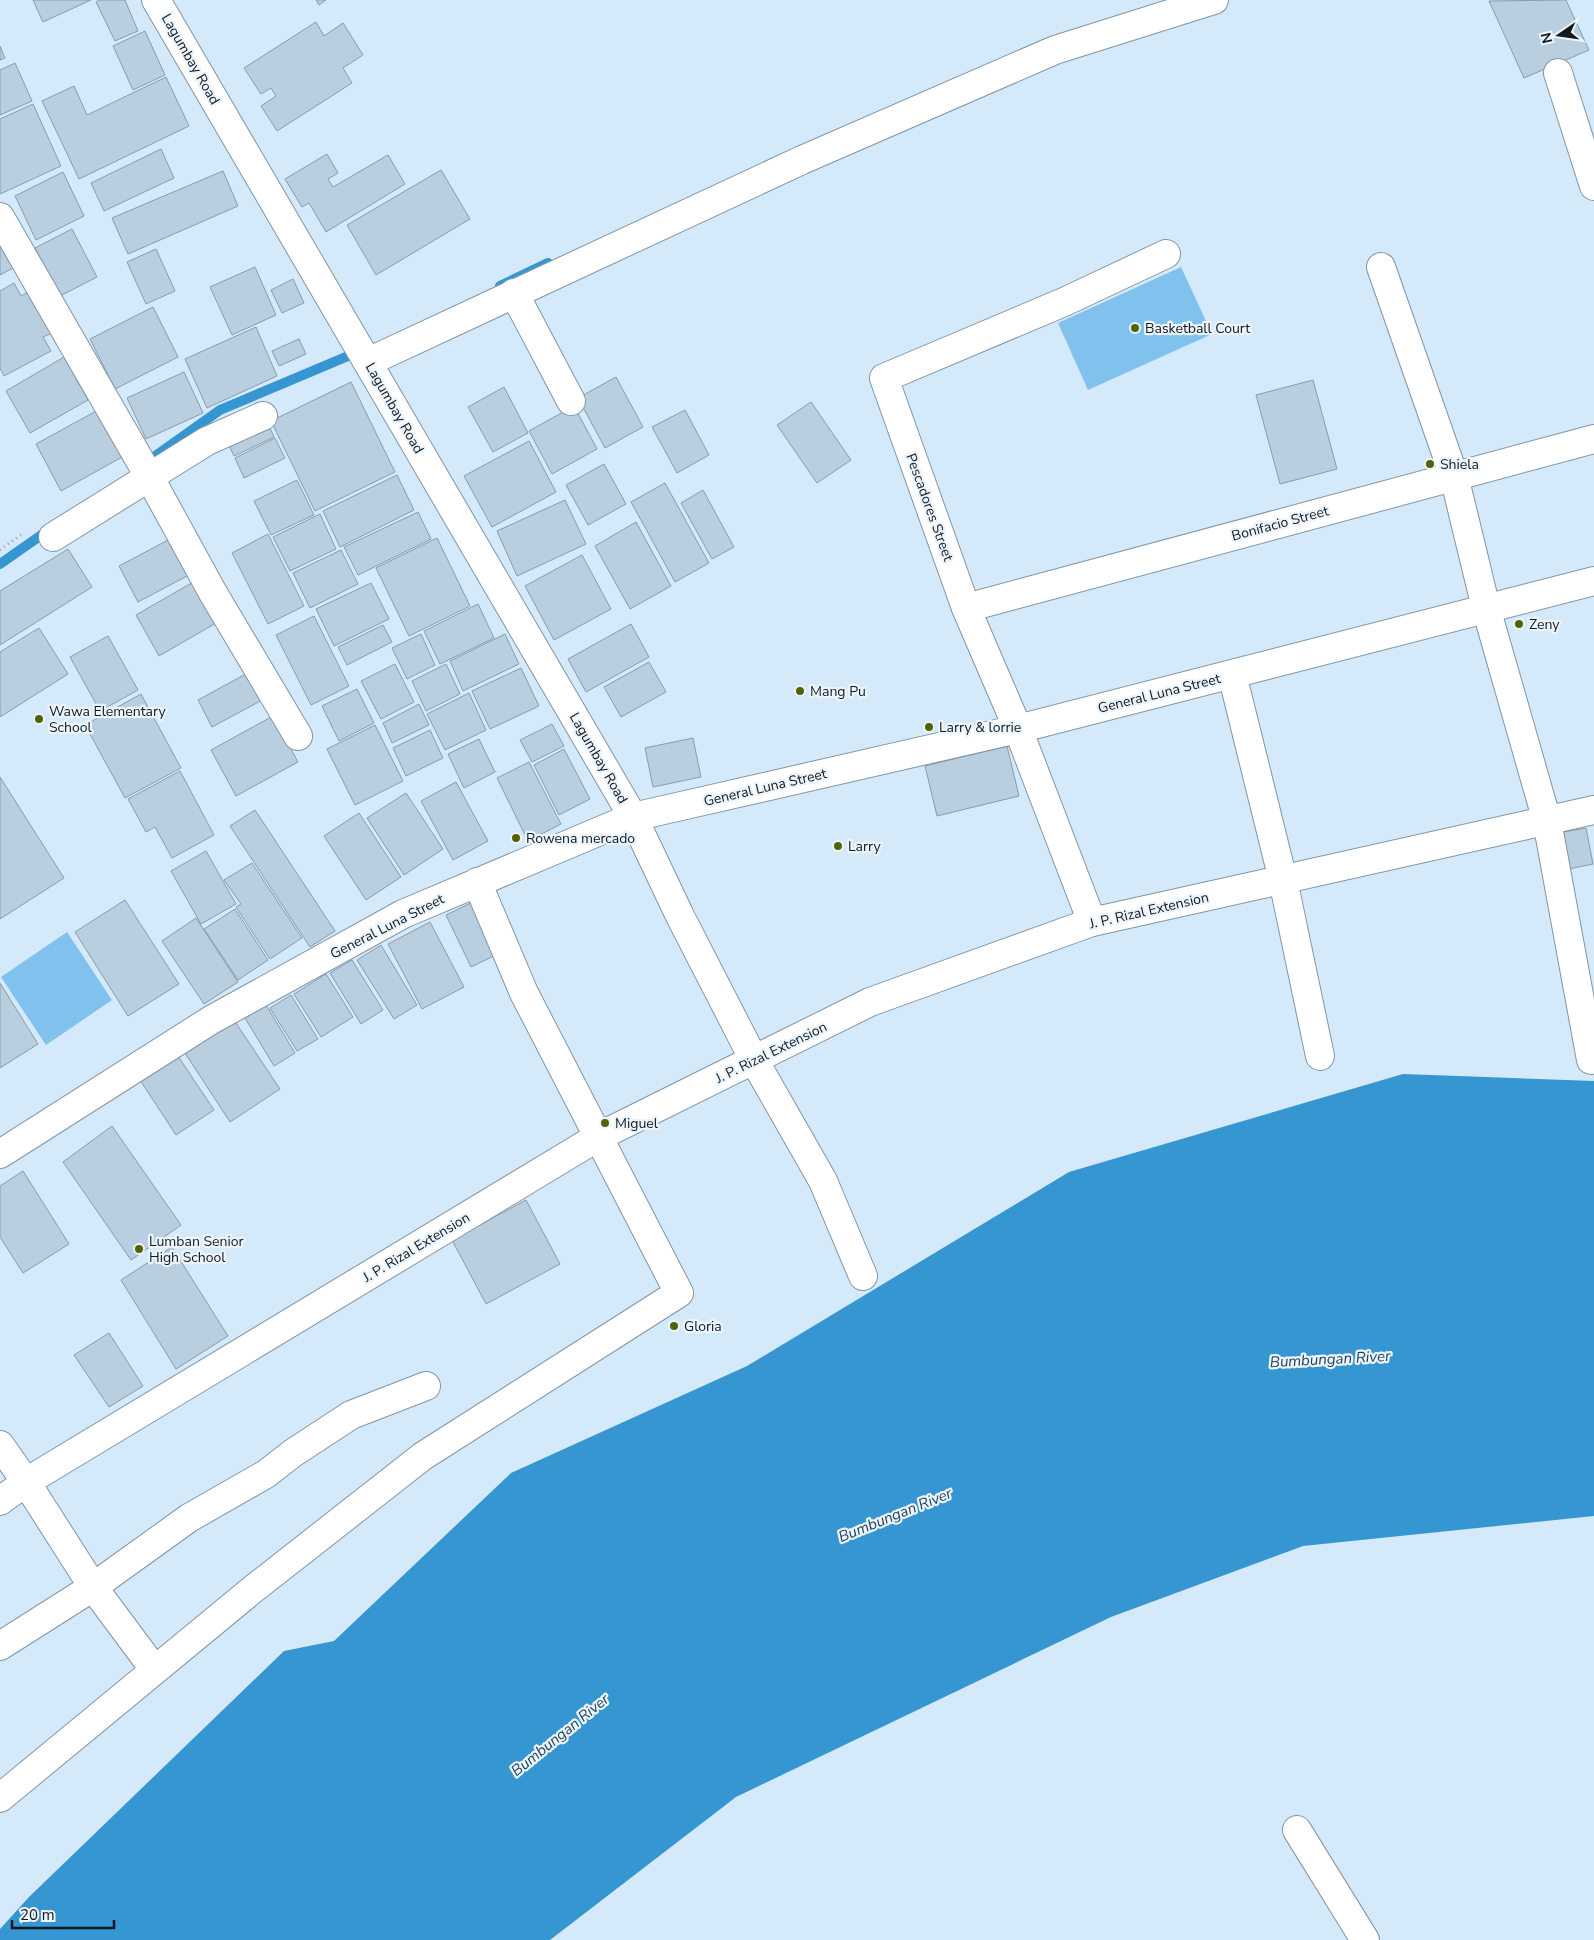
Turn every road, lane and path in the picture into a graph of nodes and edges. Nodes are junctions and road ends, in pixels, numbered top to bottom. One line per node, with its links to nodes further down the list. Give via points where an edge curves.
1 (156, 0): 9 (street, Lagumbay Road)
2 (1214, 0): 8 (street, via 1055,50 802,160)
3 (1558, 73): 4 (street)
4 (1594, 186)
5 (0, 217): 13 (street)
6 (1166, 254): 17 (street, Pescadores Street, via 1064,302 884,378)
7 (1380, 267): 14 (street)
8 (514, 293): 9 (street); 10 (street)
9 (366, 359): 23 (street, Lagumbay Road)
10 (571, 401)
11 (263, 416): 13 (street)
12 (1594, 439): 14 (street, Bonifacio Street)
13 (144, 468): 15 (street); 21 (street)
14 (1454, 476): 17 (street, Bonifacio Street); 18 (street)
15 (53, 538)
16 (1594, 581): 18 (street, General Luna Street)
17 (966, 608): 20 (street, Pescadores Street)
18 (1486, 608): 19 (street, General Luna Street); 24 (street)
19 (1232, 674): 20 (street, General Luna Street); 25 (street)
20 (1018, 729): 23 (street, General Luna Street); 27 (street, Pescadores Street)
21 (298, 736)
22 (1594, 810): 24 (street, J. P. Rizal Extension)
23 (633, 817): 26 (street, General Luna Street); 29 (street, Lagumbay Road)
24 (1547, 821): 25 (street, J. P. Rizal Extension); 30 (street)
25 (1283, 880): 27 (street, J. P. Rizal Extension); 28 (street)
26 (477, 882): 31 (street, via 524,993); 32 (street, General Luna Street, via 404,914 211,1020)
27 (1092, 922): 29 (street, J. P. Rizal Extension, via 870,1002)
28 (1320, 1056)
29 (754, 1060): 31 (street, J. P. Rizal Extension); 33 (street, Lagumbay Road, via 824,1181)
30 (1591, 1060)
31 (598, 1137): 36 (street, J. P. Rizal Extension); 40 (street, via 679,1293 423,1456)
32 (0, 1154)
33 (863, 1276)
34 (426, 1386): 38 (street, via 351,1415 266,1474 189,1518)
35 (0, 1445): 36 (street)
36 (26, 1482): 37 (street, J. P. Rizal Extension); 38 (street)
37 (0, 1501)
38 (93, 1588): 39 (street); 40 (street)
39 (0, 1646)
40 (154, 1669): 41 (street)
41 (0, 1798)
42 (1297, 1830): 43 (street)
43 (1365, 1940)

